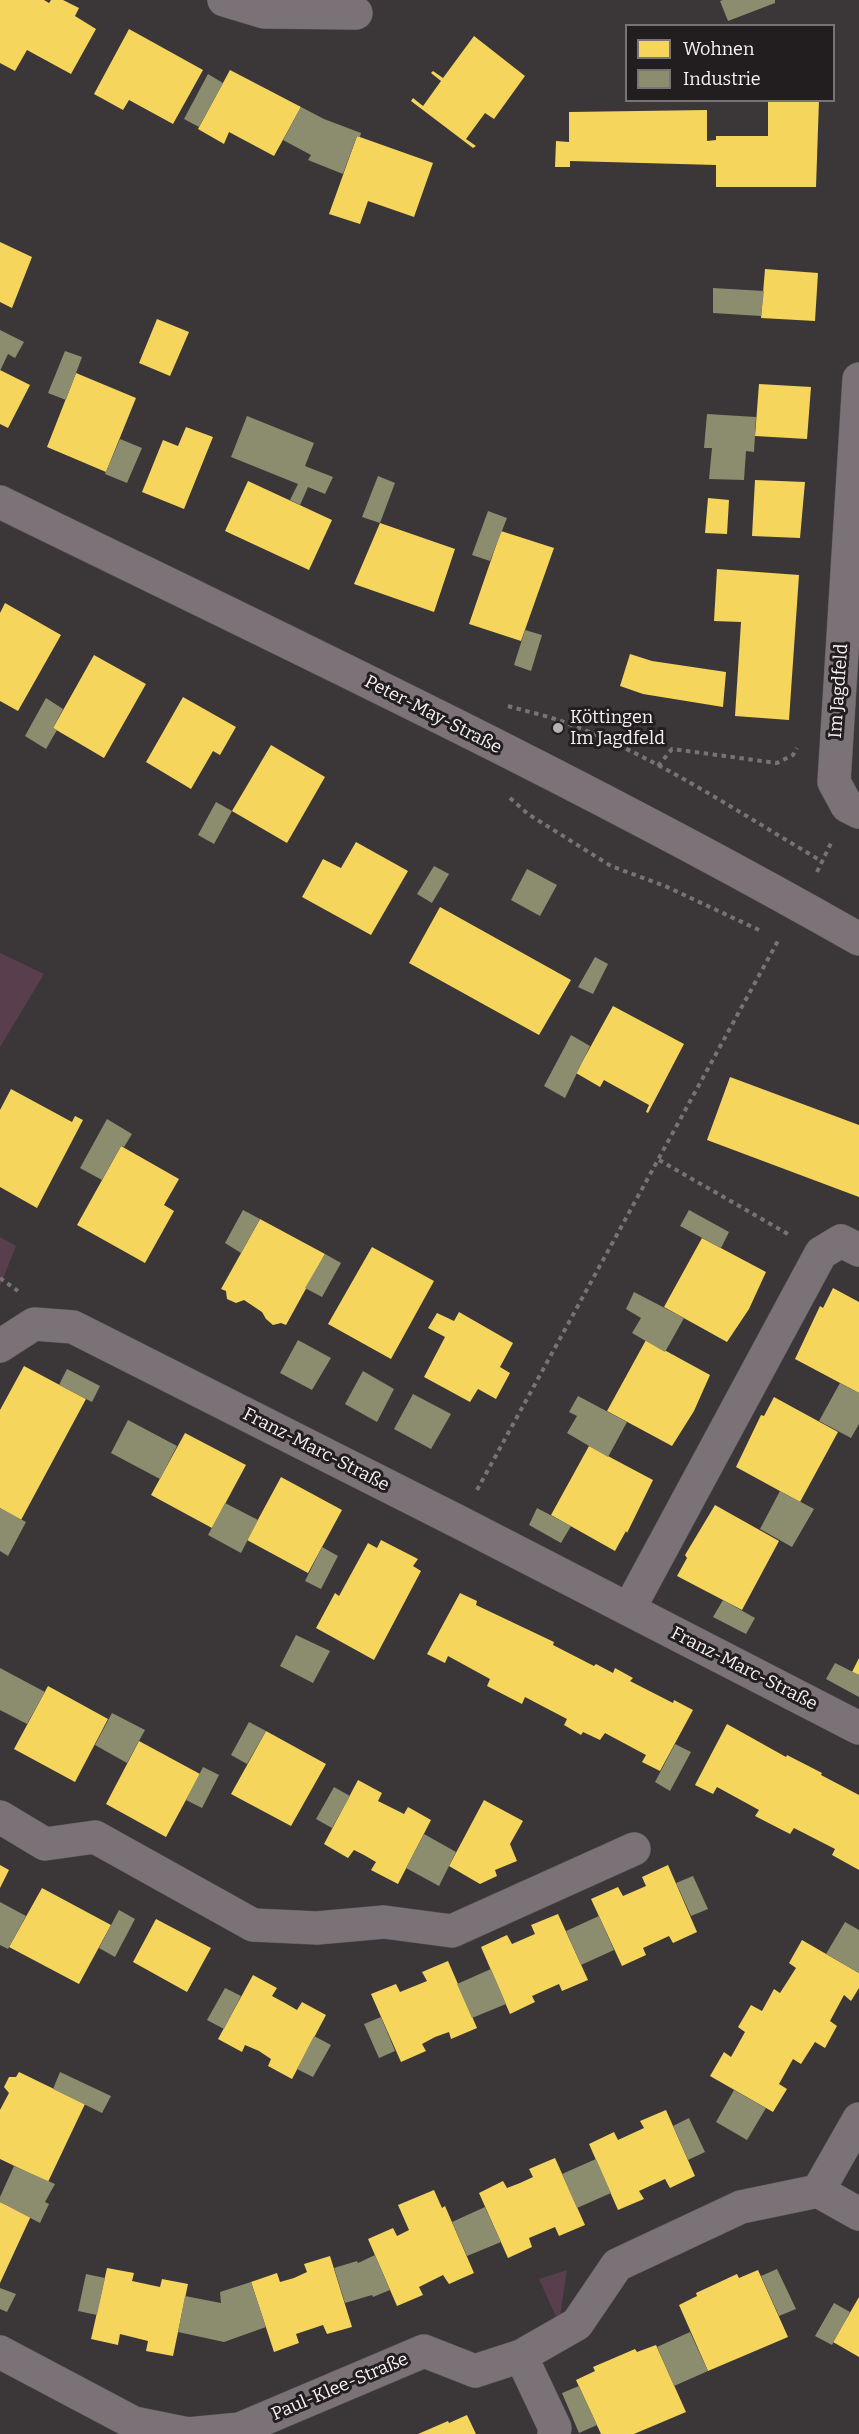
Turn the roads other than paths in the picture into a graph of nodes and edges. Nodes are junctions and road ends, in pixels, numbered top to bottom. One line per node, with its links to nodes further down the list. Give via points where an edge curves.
1 (224, 0): 2 (street, via 264,12)
2 (356, 13)
3 (859, 379): 5 (street, Im Jagdfeld, via 834,782)
4 (0, 502): 6 (main road, Peter-May-Straße, via 435,715)
5 (853, 809)
6 (859, 939)
7 (859, 1250): 9 (street, via 841,1240 821,1253)
8 (0, 1346): 9 (street, Franz-Marc-Straße, via 34,1324 73,1327)
9 (629, 1609): 10 (street, Franz-Marc-Straße)
10 (859, 1728)
11 (0, 1817): 12 (street, via 45,1844 95,1837 253,1925 317,1928 384,1922 452,1931)
12 (634, 1850)
13 (859, 2119): 14 (street)
14 (818, 2191): 15 (street); 17 (street, Paul-Klee-Straße, via 741,2207 617,2265 577,2324)
15 (859, 2214)
16 (0, 2352): 18 (street, Paul-Klee-Straße, via 135,2423)
17 (521, 2356): 18 (street, Paul-Klee-Straße, via 475,2371 424,2351 240,2429); 19 (street, via 555,2428)
18 (188, 2434)
19 (554, 2434)

